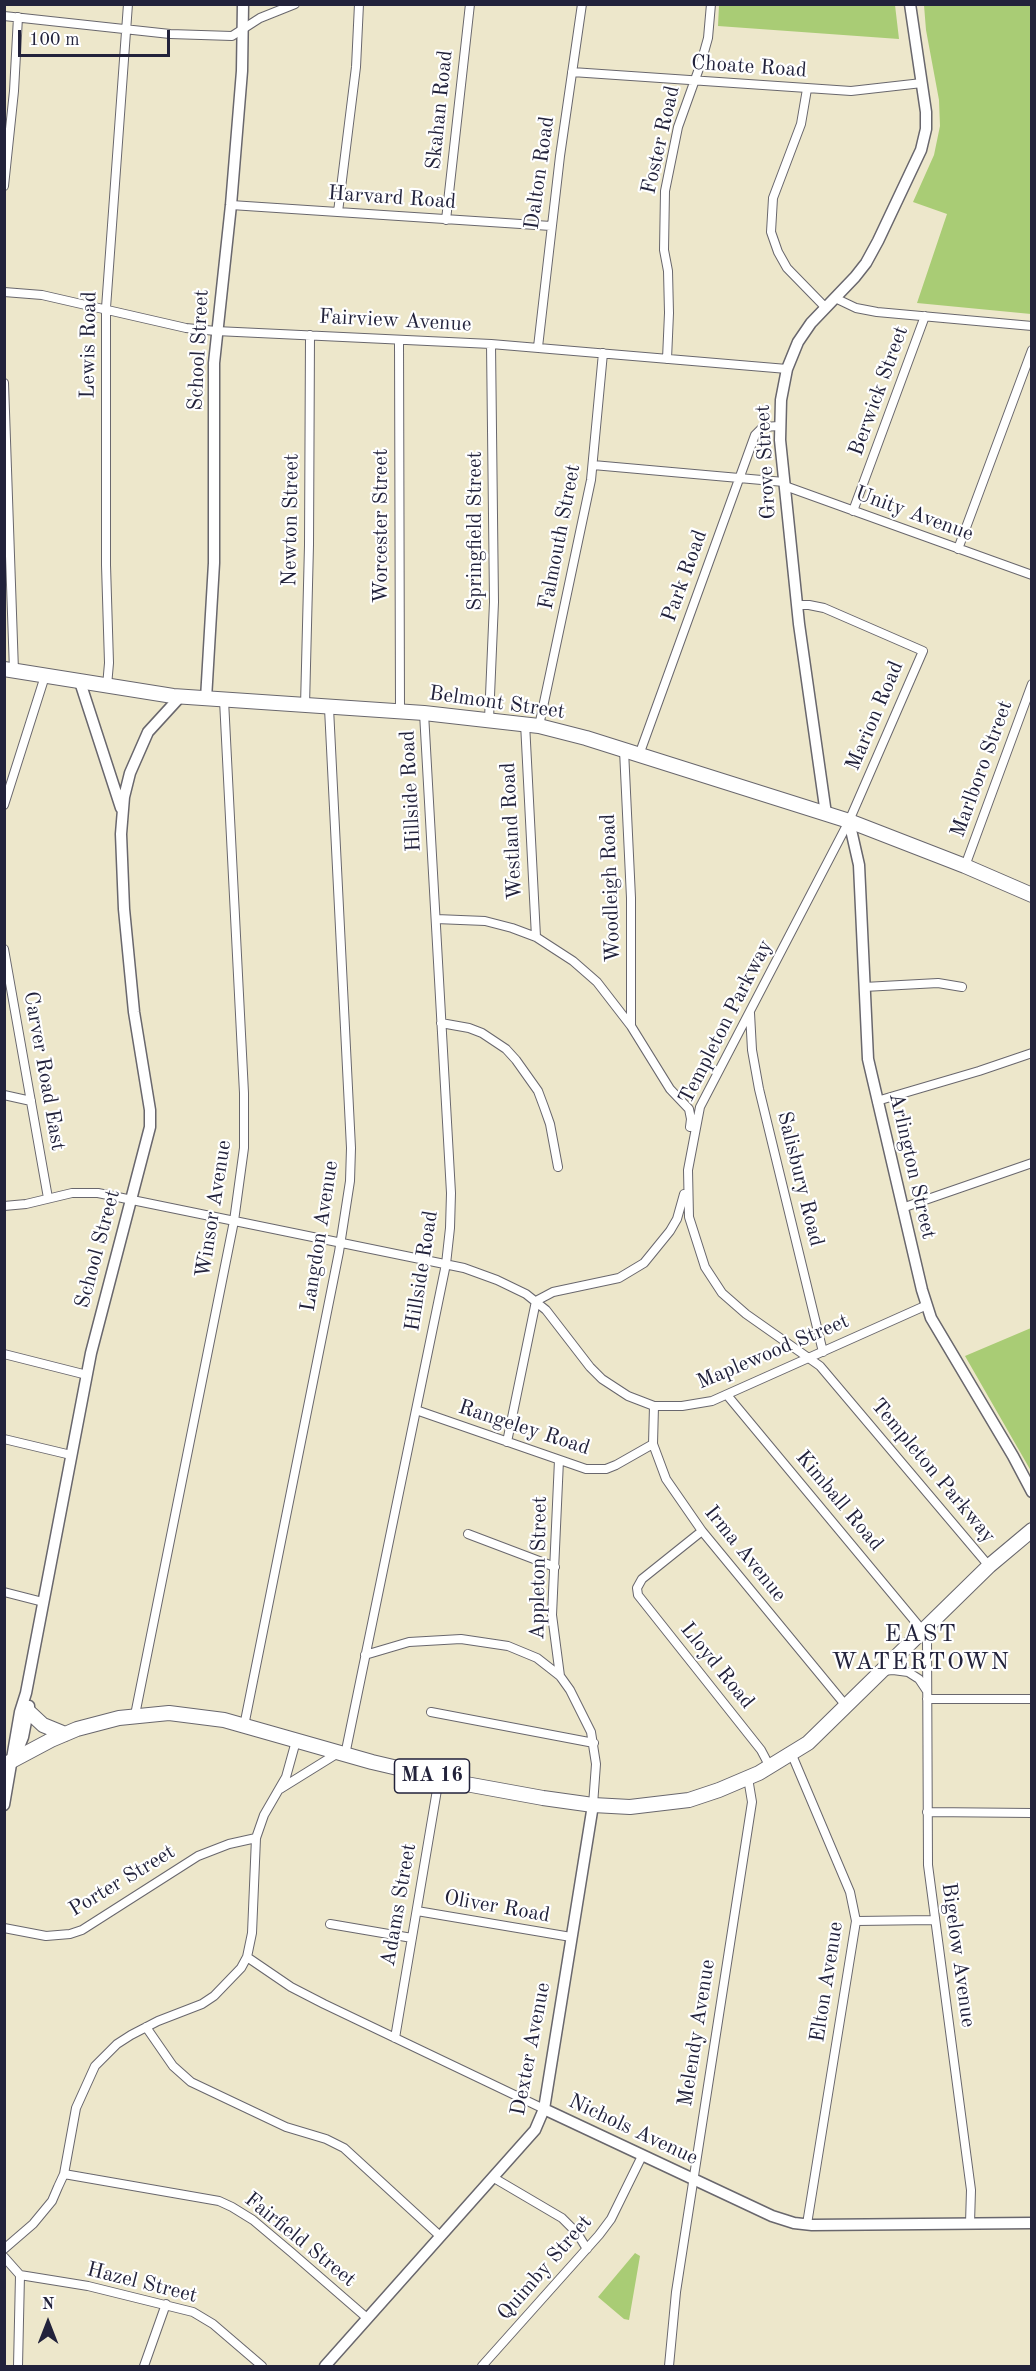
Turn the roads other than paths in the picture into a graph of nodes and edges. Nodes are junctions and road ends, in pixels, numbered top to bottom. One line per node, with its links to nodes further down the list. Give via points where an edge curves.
1 (128, 4): 12 (street, Lewis Road)
2 (243, 4): 11 (street, School Street)
3 (295, 4): 11 (street)
4 (359, 4): 19 (street, via 356,67)
5 (470, 4): 20 (street, Skahan Road)
6 (582, 4): 13 (street, Dalton Road)
7 (711, 4): 14 (street, Foster Road, via 708,38)
8 (910, 4): 15 (street, Grove Street)
9 (4, 16): 10 (street)
10 (18, 17): 12 (street); 17 (street)
11 (244, 28): 12 (street, via 232,36); 18 (street, School Street)
12 (127, 29): 24 (street, Lewis Road)
13 (573, 72): 14 (street, Choate Road); 21 (street, Dalton Road)
14 (694, 81): 16 (street, Choate Road); 35 (street, Foster Road, via 678,127 665,191)
15 (922, 82): 16 (street, Choate Road, via 851,91); 23 (street, Grove Street, via 926,129 919,156 870,255)
16 (807, 89): 25 (street, via 801,124 773,198 771,232 787,268)
17 (4, 186)
18 (231, 205): 19 (street, Harvard Road); 28 (street, School Street)
19 (338, 212): 20 (street, Harvard Road)
20 (446, 219): 21 (street, Harvard Road)
21 (551, 226): 32 (street, Dalton Road)
22 (4, 292): 24 (street, Fairview Avenue)
23 (835, 298): 25 (street, Grove Street); 26 (street, via 867,310)
24 (106, 308): 28 (street, Fairview Avenue); 50 (street, Lewis Road)
25 (826, 308): 36 (street, Grove Street, via 802,335)
26 (925, 316): 27 (street); 42 (street, Berwick Street)
27 (1032, 326)
28 (216, 332): 29 (street, Fairview Avenue); 52 (street, School Street, via 214,563)
29 (310, 335): 30 (street, Fairview Avenue); 54 (street, Newton Street)
30 (399, 340): 31 (street, Fairview Avenue); 56 (street, Worcester Street)
31 (491, 344): 32 (street, Fairview Avenue); 58 (street, Springfield Street, via 494,602)
32 (538, 347): 34 (street, Fairview Avenue)
33 (1032, 350): 43 (street)
34 (603, 353): 35 (street, Fairview Avenue); 39 (street, Falmouth Street)
35 (667, 359): 36 (street, Fairview Avenue)
36 (787, 369): 38 (street, Grove Street)
37 (4, 383): 46 (street)
38 (779, 426): 40 (street, Park Road, via 758,430); 41 (street, Grove Street)
39 (593, 465): 40 (street, Unity Avenue); 59 (street, Falmouth Street)
40 (740, 477): 41 (street, Unity Avenue); 61 (street, Park Road)
41 (784, 484): 42 (street, Unity Avenue); 45 (street, Grove Street)
42 (853, 511): 43 (street, Unity Avenue)
43 (958, 549): 44 (street, Unity Avenue)
44 (1032, 575)
45 (797, 605): 64 (street, Grove Street); 65 (street, Marion Road, via 824,608 923,651)
46 (9, 670): 47 (main road, Belmont Street)
47 (45, 676): 48 (main road, Belmont Street); 62 (street)
48 (80, 682): 50 (main road, Belmont Street); 63 (street, School Street)
49 (1032, 684): 66 (street, Marlboro Street)
50 (107, 686): 51 (main road, Belmont Street)
51 (180, 697): 52 (main road, Belmont Street); 63 (street, School Street, via 148,732 130,773)
52 (206, 699): 53 (main road, Belmont Street)
53 (224, 700): 54 (main road, Belmont Street); 88 (street, Winsor Avenue, via 245,1112)
54 (305, 706): 55 (main road, Belmont Street)
55 (329, 708): 56 (main road, Belmont Street); 89 (street, Langdon Avenue, via 351,1148)
56 (400, 711): 57 (main road, Belmont Street)
57 (424, 713): 58 (main road, Belmont Street); 68 (street, Hillside Road)
58 (489, 719): 59 (main road, Belmont Street)
59 (532, 724): 60 (main road, Belmont Street); 69 (street, Westland Road)
60 (624, 750): 61 (main road, Belmont Street); 76 (street, Woodleigh Road, via 631,898)
61 (639, 755): 64 (main road, Belmont Street)
62 (4, 805)
63 (122, 811): 85 (street, School Street, via 122,885 128,958 150,1118)
64 (826, 814): 65 (main road, Belmont Street)
65 (849, 821): 66 (main road, Belmont Street); 72 (street, Arlington Street, via 860,865); 74 (street, Templeton Parkway)
66 (966, 866): 67 (main road, Belmont Street)
67 (1032, 895)
68 (436, 919): 69 (street, via 485,921); 75 (street, Hillside Road)
69 (536, 937): 76 (street, via 586,972)
70 (4, 949): 71 (street, Carver Road East)
71 (7, 982): 79 (street, Carver Road East)
72 (864, 987): 73 (street, via 938,983); 80 (street, Arlington Street, via 866,1039)
73 (962, 987)
74 (750, 1013): 83 (street, Templeton Parkway, via 700,1107); 93 (street, Salisbury Road, via 759,1089)
75 (441, 1023): 82 (street, via 482,1033 516,1060 538,1091 550,1124); 90 (street, Hillside Road, via 451,1211)
76 (631, 1026): 83 (street, via 670,1089 689,1109)
77 (1032, 1053): 80 (street)
78 (4, 1095): 79 (street)
79 (31, 1101): 84 (street, Carver Road East)
80 (877, 1101): 87 (street, Arlington Street)
81 (1032, 1163): 87 (street)
82 (558, 1167)
83 (688, 1170): 91 (street, via 677,1219 644,1263 619,1278 553,1292); 95 (street, Templeton Parkway, via 689,1217 712,1279 734,1305)
84 (48, 1198): 85 (street, Maplewood Street, via 84,1192); 86 (street, Maplewood Street)
85 (131, 1199): 88 (street, Maplewood Street); 96 (street, School Street)
86 (4, 1206)
87 (902, 1208): 92 (street, Arlington Street)
88 (234, 1221): 89 (street, Maplewood Street); 123 (street, Winsor Avenue)
89 (341, 1243): 90 (street, Maplewood Street); 124 (street, Langdon Avenue)
90 (446, 1264): 91 (street, Maplewood Street, via 497,1280); 99 (street, Hillside Road)
91 (536, 1301): 98 (street, Maplewood Street, via 602,1379 628,1396); 101 (street)
92 (927, 1305): 93 (street, Maplewood Street); 105 (street, Arlington Street)
93 (823, 1352): 95 (street, Maplewood Street)
94 (4, 1354): 96 (street)
95 (808, 1359): 97 (street, Maplewood Street); 109 (street, Templeton Parkway, via 820,1366)
96 (87, 1375): 103 (street, School Street)
97 (727, 1395): 98 (street, Maplewood Street, via 698,1405); 113 (street, Kimball Road)
98 (654, 1406): 102 (street, Irma Avenue)
99 (416, 1410): 101 (street, Rangeley Road); 114 (street, Hillside Road)
100 (4, 1439): 103 (street)
101 (507, 1442): 104 (street, Rangeley Road)
102 (653, 1444): 104 (street, Rangeley Road, via 606,1468 586,1469); 107 (street, Irma Avenue, via 666,1479)
103 (71, 1455): 112 (street, School Street)
104 (559, 1460): 110 (street, Appleton Street)
105 (1032, 1492)
106 (1032, 1530): 109 (main road, MA 16)
107 (702, 1532): 120 (street, Irma Avenue); 131 (street, Lloyd Road, via 642,1579 637,1588 641,1601 761,1750)
108 (468, 1534): 110 (street)
109 (989, 1566): 113 (main road, MA 16)
110 (555, 1567): 116 (street, Appleton Street, via 553,1624)
111 (4, 1592): 112 (street)
112 (43, 1602): 117 (street, School Street)
113 (923, 1631): 115 (main road, MA 16); 118 (street, Bigelow Avenue, via 928,1647)
114 (365, 1654): 116 (street, via 409,1641 477,1640 522,1651); 128 (street, Hillside Road)
115 (883, 1671): 118 (street, via 908,1672 920,1679); 120 (main road, MA 16)
116 (560, 1677): 127 (street, via 578,1704)
117 (26, 1693): 121 (street, School Street); 130 (street, School Street)
118 (927, 1695): 119 (street); 137 (street, Bigelow Avenue)
119 (1032, 1699)
120 (847, 1707): 129 (main road, MA 16)
121 (28, 1711): 125 (main road, via 43,1725); 130 (street, School Street, via 23,1738)
122 (431, 1712): 127 (street)
123 (135, 1715): 124 (main road, MA 16, via 186,1715); 125 (main road, MA 16)
124 (244, 1726): 126 (main road, MA 16)
125 (65, 1734): 130 (main road, MA 16)
126 (296, 1741): 128 (main road, MA 16); 134 (street)
127 (594, 1743): 136 (street)
128 (341, 1754): 132 (main road, MA 16); 134 (street)
129 (792, 1755): 131 (main road, MA 16); 142 (street, Elton Avenue, via 850,1892)
130 (9, 1763): 135 (street, School Street)
131 (770, 1767): 133 (main road, MA 16)
132 (439, 1778): 136 (main road, MA 16); 140 (street, Adams Street)
133 (748, 1778): 136 (main road, MA 16, via 704,1796 675,1802 630,1807); 154 (street, Melendy Avenue, via 752,1802)
134 (280, 1790): 139 (street, via 264,1815)
135 (4, 1805)
136 (593, 1805): 145 (street, Dexter Avenue)
137 (927, 1812): 138 (street); 141 (street, Bigelow Avenue)
138 (1032, 1812)
139 (256, 1838): 144 (street, Porter Street, via 198,1856 82,1930 46,1936); 147 (street, via 254,1921)
140 (417, 1911): 145 (street, Oliver Road); 146 (street, Adams Street)
141 (935, 1920): 142 (street); 155 (street, Bigelow Avenue, via 970,2180)
142 (856, 1921): 157 (street, Elton Avenue)
143 (330, 1924): 146 (street)
144 (4, 1928)
145 (571, 1937): 150 (street, Dexter Avenue)
146 (412, 1938): 149 (street, Adams Street)
147 (247, 1957): 148 (street, via 214,1996); 149 (street, Nichols Avenue, via 291,1987)
148 (146, 2027): 152 (street, via 117,2044 91,2073 76,2108); 158 (street, via 173,2066 191,2082 286,2127 344,2148)
149 (395, 2038): 150 (street, Nichols Avenue)
150 (544, 2109): 151 (street, Nichols Avenue); 153 (street, Dexter Avenue, via 535,2130)
151 (642, 2156): 154 (street, Nichols Avenue); 160 (street, Quimby Street, via 611,2219)
152 (64, 2174): 159 (street, via 43,2213); 164 (street, Fairfield Street, via 219,2201 232,2207 253,2220)
153 (494, 2178): 158 (street, Dexter Avenue); 160 (street, via 562,2218)
154 (693, 2180): 157 (street, Nichols Avenue, via 772,2216); 170 (street, Melendy Avenue)
155 (969, 2223): 156 (street, Nichols Avenue); 157 (street, Nichols Avenue)
156 (1032, 2223)
157 (807, 2224)
158 (440, 2236): 164 (street, Dexter Avenue)
159 (4, 2249)
160 (587, 2249): 169 (street, Quimby Street)
161 (4, 2257): 162 (street)
162 (20, 2275): 163 (street, Hazel Street); 165 (street)
163 (166, 2304): 166 (street); 167 (street, Hazel Street, via 203,2317)
164 (367, 2318): 168 (street, Dexter Avenue)
165 (18, 2367)
166 (144, 2367)
167 (262, 2367)
168 (325, 2367)
169 (482, 2367)
170 (669, 2367)

